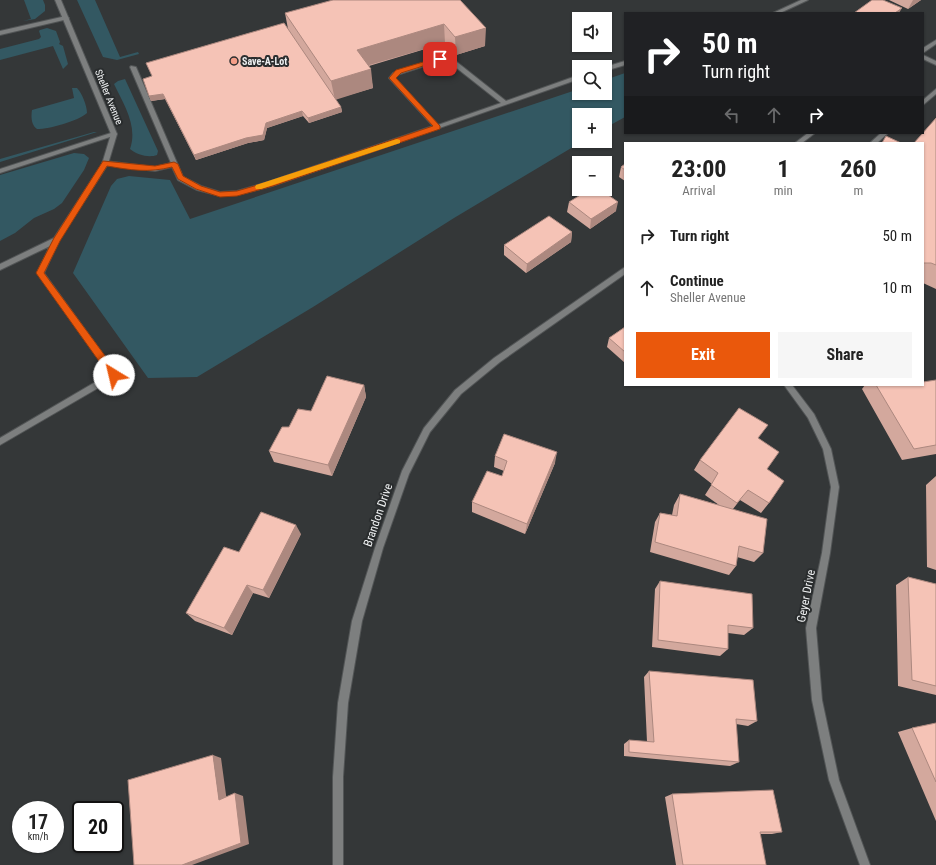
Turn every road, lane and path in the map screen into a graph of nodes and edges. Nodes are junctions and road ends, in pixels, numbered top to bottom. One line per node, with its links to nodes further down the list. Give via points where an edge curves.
1 (58, 0): 4 (street, Sheller Avenue)
2 (805, 0): 3 (street)
3 (778, 12)
4 (66, 18): 5 (street); 18 (street, Sheller Avenue)
5 (0, 33)
6 (936, 42): 7 (street)
7 (924, 50)
8 (924, 57): 10 (street)
9 (624, 62): 12 (street)
10 (936, 63)
11 (133, 67): 24 (street)
12 (612, 67)
13 (572, 79): 16 (street)
14 (936, 91): 15 (street)
15 (924, 101)
16 (504, 103): 17 (street); 17 (street, via 451,60 440,59 395,74 392,78)
17 (437, 127): 24 (street, via 237,193 220,194 199,188 180,178)
18 (114, 134): 23 (street, Sheller Avenue); 25 (street)
19 (811, 134): 21 (street)
20 (884, 134): 22 (street)
21 (799, 142)
22 (874, 142)
23 (105, 163): 24 (street, via 155,169); 26 (street, Sheller Avenue)
24 (174, 164)
25 (0, 170)
26 (56, 240): 27 (street); 30 (street, Sheller Avenue, via 40,273 114,375)
27 (0, 268)
28 (624, 271): 31 (street, Brandon Drive, via 497,360 458,392 427,430 405,474 357,621 343,703 338,777)
29 (789, 386): 32 (street, Geyer Drive, via 811,416 827,449 835,487 826,552 811,628 817,700 834,780)
30 (0, 442)
31 (338, 865)
32 (865, 865)

